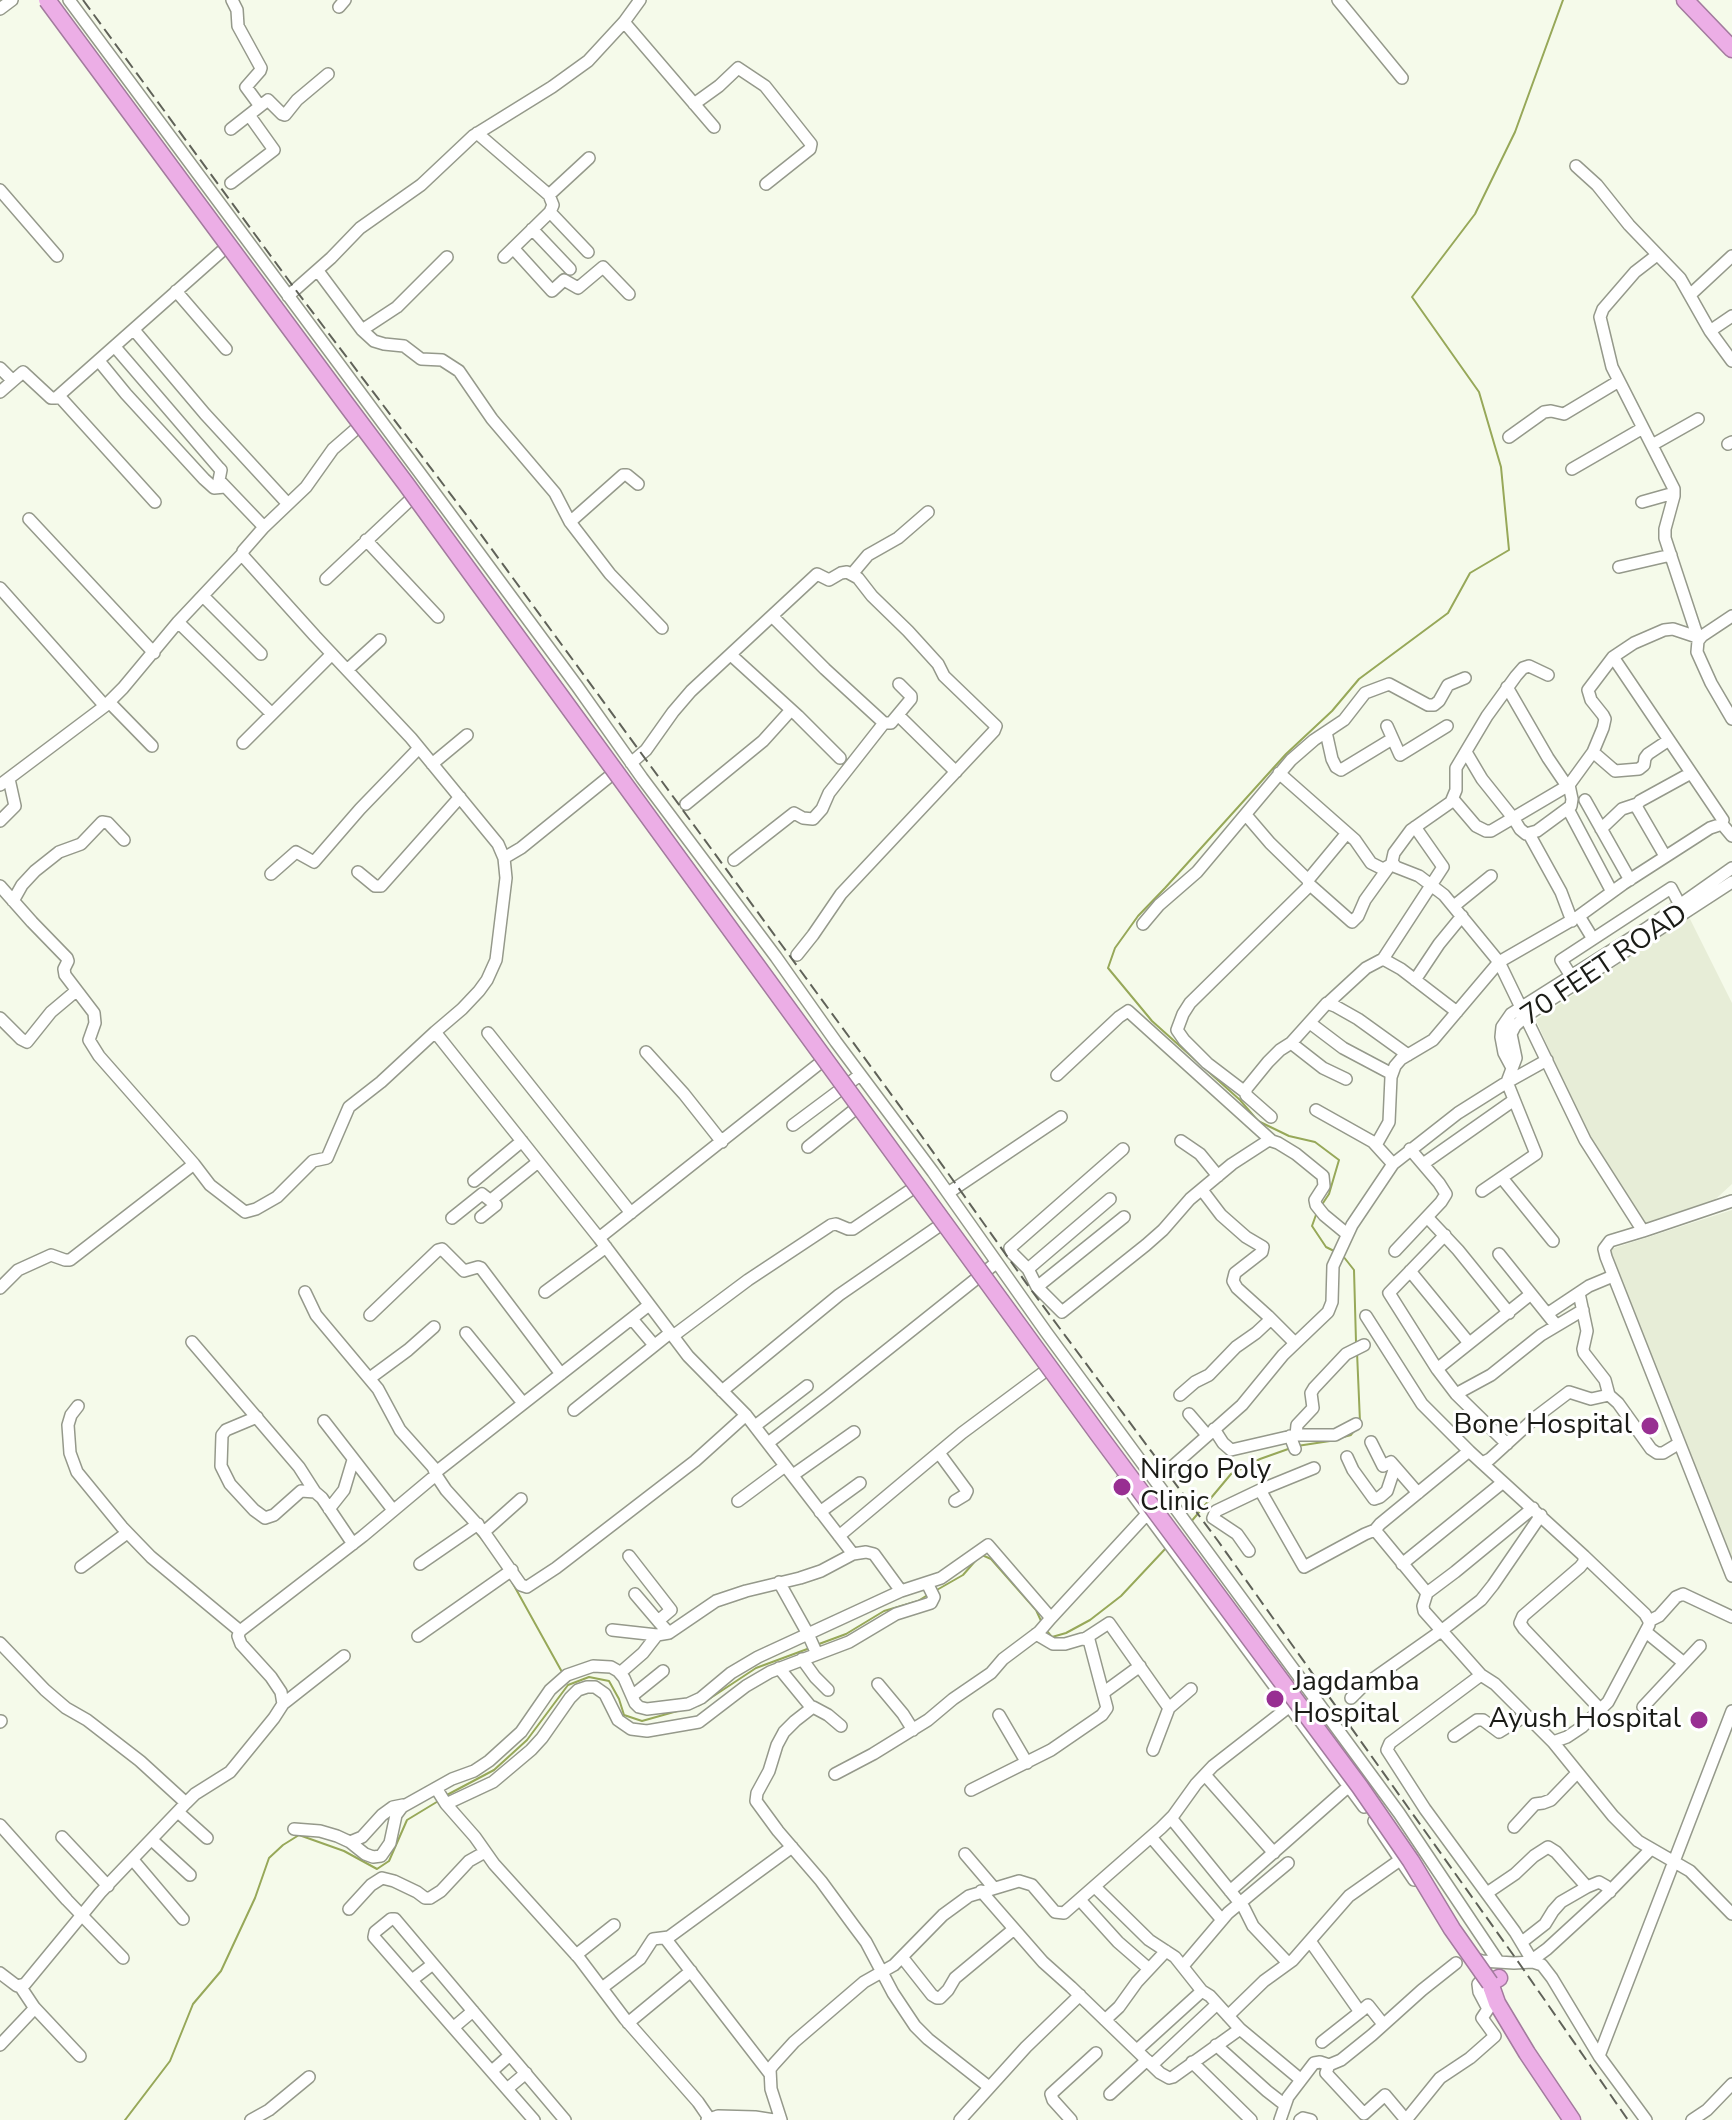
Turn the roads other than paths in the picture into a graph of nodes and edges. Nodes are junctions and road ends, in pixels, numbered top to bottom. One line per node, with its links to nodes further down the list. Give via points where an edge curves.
1 (12, 0): 10 (street)
2 (38, 0): 30 (street)
3 (47, 0): 438 (highway, bridge, via 1360,1787 1452,1929)
4 (58, 0): 438 (highway, via 441,515 1405,1836)
5 (69, 0): 28 (street)
6 (232, 0): 16 (street, via 238,26 261,69 246,87)
7 (640, 0): 11 (street)
8 (1338, 0): 14 (street)
9 (1685, 0): 12 (highway)
10 (0, 9)
11 (624, 22): 15 (street); 20 (street, via 573,73)
12 (1732, 49)
13 (328, 74): 16 (street, via 285,115 269,100)
14 (1402, 78)
15 (694, 104): 18 (street); 24 (street, via 738,68 765,86 811,144)
16 (260, 106): 17 (street)
17 (249, 115): 19 (street); 23 (street, via 274,150)
18 (714, 127)
19 (231, 129)
20 (477, 133): 26 (street); 40 (street, via 421,185 365,224)
21 (589, 158): 26 (street)
22 (1576, 166): 34 (street)
23 (231, 183)
24 (766, 184)
25 (0, 190): 35 (street)
26 (549, 195): 27 (street)
27 (550, 212): 29 (street); 33 (street)
28 (229, 217): 30 (street); 44 (street)
29 (532, 229): 31 (street); 39 (street)
30 (209, 231): 32 (street)
31 (513, 248): 38 (street); 42 (street, via 552,292 564,280 578,288 603,267)
32 (223, 250): 41 (street); 59 (street)
33 (588, 252)
34 (1657, 255): 43 (street); 55 (street, via 1635,272 1601,313)
35 (57, 256)
36 (1732, 256): 43 (street)
37 (447, 257): 47 (street, via 397,307)
38 (504, 257)
39 (570, 269)
40 (318, 271): 44 (street); 47 (street)
41 (176, 291): 46 (street); 50 (street)
42 (629, 294)
43 (1690, 295): 48 (street)
44 (288, 296): 56 (street)
45 (1732, 316): 48 (street)
46 (134, 330): 49 (street); 72 (street)
47 (362, 330): 73 (street, via 378,343 402,345 421,359 442,360 459,371)
48 (1710, 331): 52 (street)
49 (115, 347): 51 (street); 67 (street, via 221,470 219,480)
50 (226, 349)
51 (99, 361): 58 (street); 67 (street, via 204,479 214,488)
52 (1732, 361)
53 (0, 368): 54 (street)
54 (12, 380): 57 (street); 58 (street, via 25,372 51,398)
55 (1619, 381): 61 (street); 63 (street, via 1564,414 1544,412)
56 (353, 383): 59 (street); 122 (street)
57 (0, 392)
58 (59, 396): 70 (street)
59 (332, 398): 62 (street)
60 (1698, 419): 64 (street)
61 (1643, 428): 64 (street); 65 (street)
62 (356, 429): 69 (street); 72 (street)
63 (1509, 437)
64 (1652, 445): 68 (street)
65 (1572, 469)
66 (638, 484): 74 (street, via 624,475)
67 (225, 487): 78 (street)
68 (1674, 493): 71 (street); 81 (street, via 1665,533)
69 (410, 500): 79 (street); 127 (street)
70 (155, 502)
71 (1642, 502)
72 (288, 504): 78 (street)
73 (562, 505): 74 (street); 77 (street)
74 (581, 512): 77 (street)
75 (928, 512): 83 (street, via 868,555)
76 (29, 519): 94 (street)
77 (570, 522): 91 (street, via 614,580)
78 (264, 527): 80 (street)
79 (366, 540): 84 (street); 89 (street)
80 (243, 553): 86 (street); 96 (street)
81 (1671, 555): 82 (street); 92 (street)
82 (1619, 567)
83 (852, 574): 87 (street, via 843,572 829,580 814,575); 124 (street, via 996,726)
84 (326, 579)
85 (0, 588): 104 (street)
86 (203, 596): 90 (street); 95 (street)
87 (772, 616): 97 (street); 109 (street)
88 (1732, 616): 92 (street)
89 (438, 617)
90 (178, 622): 94 (street); 106 (street)
91 (662, 628)
92 (1699, 638): 98 (street, via 1669,629); 108 (street, via 1699,661)
93 (380, 640): 99 (street)
94 (154, 653): 104 (street)
95 (261, 654)
96 (332, 654): 99 (street); 106 (street)
97 (731, 655): 105 (street); 122 (street, via 683,700)
98 (1613, 657): 115 (street); 120 (street, via 1588,690 1605,719)
99 (347, 670): 118 (street)
100 (1548, 675): 103 (street, via 1526,666)
101 (1465, 678): 112 (street, via 1448,685 1431,705 1389,684 1370,690)
102 (899, 684): 107 (street, via 911,698)
103 (1507, 687): 119 (street); 129 (street)
104 (107, 704): 117 (street); 128 (street)
105 (791, 710): 121 (street); 134 (street, via 763,741)
106 (272, 714): 116 (street)
107 (898, 715): 109 (street); 124 (street)
108 (1732, 719)
109 (884, 723): 150 (street, via 813,819 794,813)
110 (1387, 726): 114 (street)
111 (1447, 726): 114 (street, via 1400,755)
112 (1326, 732): 114 (street, via 1332,759 1341,770); 125 (street)
113 (467, 735): 123 (street)
114 (1392, 739)
115 (1669, 740): 120 (street, via 1648,754 1639,769 1615,771); 126 (street)
116 (243, 743)
117 (152, 746)
118 (419, 748): 123 (street); 154 (street, via 316,860 295,852)
119 (1466, 752): 132 (street, via 1456,768); 139 (street)
120 (1593, 752): 129 (street)
121 (840, 758)
122 (631, 763): 130 (street)
123 (432, 764): 131 (street)
124 (956, 772): 169 (street, via 841,894)
125 (1279, 773): 138 (street); 144 (street)
126 (1691, 773): 135 (street); 140 (street)
127 (610, 776): 136 (street); 149 (street)
128 (4, 782): 141 (street, via 15,806)
129 (1568, 785): 137 (street); 139 (street)
130 (652, 791): 136 (street); 188 (street)
131 (460, 797): 149 (street); 153 (street, via 381,886)
132 (1453, 799): 139 (street, via 1486,831); 142 (street)
133 (1585, 800): 143 (street)
134 (686, 804)
135 (1637, 804): 143 (street, via 1622,809); 148 (street)
136 (632, 807): 186 (street)
137 (1568, 809): 145 (street); 161 (street)
138 (1246, 815): 157 (street); 167 (street)
139 (1514, 819): 145 (street)
140 (1724, 820): 146 (street); 148 (street)
141 (0, 821)
142 (1415, 827): 151 (street); 159 (street, via 1443,867)
143 (1601, 829): 156 (street)
144 (1347, 833): 151 (street, via 1371,863); 157 (street)
145 (1529, 834): 166 (street)
146 (1732, 836)
147 (124, 840): 162 (street, via 102,822 81,844 56,853 35,871)
148 (1665, 856): 156 (street)
149 (504, 858): 180 (street, via 496,960 479,991)
150 (734, 860)
151 (1390, 866): 157 (street, via 1352,922); 159 (street)
152 (1732, 868): 163 (street, 70 FEET ROAD)
153 (358, 872)
154 (271, 874)
155 (1491, 876): 164 (street)
156 (1630, 880): 161 (street)
157 (1308, 882): 193 (street, via 1190,1003 1178,1027 1188,1045)
158 (1732, 882): 177 (street, 70 FEET ROAD)
159 (1430, 884): 164 (street); 170 (street)
160 (0, 886): 162 (street)
161 (1612, 892): 166 (street)
162 (13, 901): 174 (street, via 67,958 65,975)
163 (1680, 905): 168 (street, via 1671,888); 172 (street, 70 FEET ROAD)
164 (1454, 906): 165 (street)
165 (1462, 916): 171 (street); 173 (street)
166 (1575, 918): 168 (street); 171 (street)
167 (1143, 924)
168 (1593, 939): 172 (street, via 1561,960)
169 (797, 955)
170 (1383, 959): 173 (street); 175 (street)
171 (1499, 962): 176 (street); 177 (street)
172 (1571, 976): 177 (street, 70 FEET ROAD)
173 (1415, 980): 176 (street)
174 (76, 991): 178 (street, via 27,1042); 209 (street, via 94,1013 92,1047)
175 (1328, 1003): 179 (street); 184 (street)
176 (1457, 1012): 184 (street, via 1433,1040)
177 (1524, 1012): 185 (street); 191 (street, 70 FEET ROAD, via 1512,1030 1516,1058)
178 (0, 1018)
179 (1310, 1023): 182 (street); 187 (street)
180 (435, 1032): 200 (street); 209 (street, via 349,1107 327,1158 309,1164 265,1204 241,1211)
181 (488, 1033): 222 (street)
182 (1291, 1043): 190 (street); 193 (street)
183 (646, 1052): 203 (street)
184 (1408, 1055): 187 (street)
185 (1547, 1060): 191 (street); 228 (street, via 1585,1140)
186 (820, 1063): 192 (street); 203 (street)
187 (1392, 1074): 204 (street, via 1389,1122)
188 (860, 1075): 192 (street); 218 (street)
189 (1057, 1075): 202 (street, via 1128,1011)
190 (1346, 1079)
191 (1507, 1082): 194 (street); 207 (street)
192 (840, 1090): 195 (street); 199 (street)
193 (1245, 1092): 198 (street)
194 (1514, 1100): 211 (street); 213 (street, via 1536,1154)
195 (854, 1110): 205 (street); 215 (street)
196 (1316, 1110): 204 (street)
197 (1061, 1117): 218 (street)
198 (1271, 1117)
199 (793, 1125)
200 (522, 1141): 208 (street); 214 (street)
201 (1181, 1141): 212 (street)
202 (1272, 1141): 212 (street, via 1260,1144); 229 (street, via 1323,1176 1316,1205)
203 (722, 1142): 222 (street)
204 (1376, 1145): 210 (street)
205 (808, 1147)
206 (1123, 1149): 236 (street, via 1010,1248)
207 (1410, 1149): 210 (street); 211 (street)
208 (538, 1162): 220 (street); 232 (street)
209 (194, 1164): 241 (street, via 70,1260 51,1255 18,1270)
210 (1393, 1164): 229 (street)
211 (1423, 1164): 225 (street, via 1446,1194)
212 (1218, 1176): 216 (street)
213 (1502, 1178): 217 (street); 231 (street)
214 (474, 1181)
215 (912, 1189): 227 (street); 257 (street, via 851,1230 837,1220)
216 (1202, 1190): 240 (street, via 1146,1245 1062,1312); 253 (street, via 1221,1215 1263,1247 1232,1278)
217 (1482, 1191)
218 (948, 1193): 235 (street)
219 (1110, 1199): 236 (street)
220 (491, 1200): 223 (street, via 496,1206); 226 (street, via 481,1194)
221 (1732, 1201): 228 (street)
222 (631, 1213): 232 (street)
223 (481, 1217)
224 (1124, 1217): 240 (street)
225 (1427, 1217): 230 (street); 233 (street)
226 (452, 1218)
227 (939, 1226): 239 (street); 268 (street, via 839,1295)
228 (1643, 1231): 238 (street, via 1606,1245)
229 (1347, 1234): 259 (street, via 1333,1266 1330,1308)
230 (1445, 1235): 237 (street); 248 (street)
231 (1553, 1241)
232 (602, 1243): 243 (street); 246 (street)
233 (1395, 1251)
234 (1499, 1254): 245 (street)
235 (996, 1263): 239 (street); 300 (street)
236 (1033, 1265): 240 (street)
237 (1410, 1271): 260 (street); 263 (street, via 1389,1293)
238 (1613, 1276): 244 (street); 287 (street)
239 (977, 1279): 264 (street); 285 (street)
240 (1037, 1287)
241 (0, 1288)
242 (305, 1292): 266 (street, via 316,1315)
243 (545, 1292)
244 (1579, 1293): 247 (street); 249 (street)
245 (1531, 1294): 248 (street); 249 (street)
246 (649, 1305): 252 (street); 257 (street)
247 (1583, 1310): 254 (street); 271 (street, via 1584,1353 1605,1380)
248 (1509, 1313): 260 (street)
249 (1547, 1314): 254 (street)
250 (370, 1315): 265 (street, via 442,1249 464,1271 481,1268)
251 (1366, 1316): 288 (street, via 1422,1404)
252 (632, 1319): 261 (street); 265 (street)
253 (1271, 1319): 259 (street); 270 (street)
254 (1556, 1325): 269 (street, via 1491,1375)
255 (434, 1327): 266 (street)
256 (466, 1333): 272 (street)
257 (671, 1334): 261 (street); 268 (street)
258 (192, 1342): 277 (street)
259 (1295, 1343): 282 (street, via 1242,1405)
260 (1469, 1343): 263 (street)
261 (654, 1345): 274 (street)
262 (1359, 1347): 283 (street, via 1312,1390 1313,1408 1297,1425)
263 (1437, 1369): 269 (street)
264 (1044, 1372): 289 (street); 307 (street)
265 (561, 1374): 272 (street)
266 (370, 1378): 297 (street)
267 (807, 1386): 280 (street)
268 (722, 1391): 276 (street)
269 (1456, 1394): 286 (street)
270 (1180, 1395)
271 (1609, 1395): 286 (street, via 1591,1399 1563,1394); 287 (street, via 1651,1449 1663,1453)
272 (523, 1403): 297 (street)
273 (78, 1406): 315 (street, via 68,1425 72,1461)
274 (574, 1410)
275 (1189, 1414): 282 (street)
276 (746, 1415): 280 (street); 325 (street, via 695,1461 528,1587)
277 (257, 1417): 302 (street); 302 (street, via 222,1435 221,1466 230,1484 265,1518 301,1491)
278 (324, 1421): 291 (street)
279 (1356, 1424): 283 (street, via 1335,1435)
280 (755, 1426): 285 (street)
281 (854, 1432): 296 (street)
282 (1211, 1432): 283 (street, via 1231,1450); 293 (street)
283 (1293, 1440)
284 (1371, 1442): 294 (street, via 1383,1466 1391,1462)
285 (768, 1443): 296 (street)
286 (1507, 1444): 292 (street)
287 (1678, 1444): 326 (street)
288 (1469, 1451): 292 (street); 303 (street)
289 (939, 1453): 306 (street, via 967,1491); 316 (street)
290 (1347, 1457): 294 (street, via 1374,1499 1387,1491)
291 (353, 1460): 308 (street, via 344,1490); 309 (street)
292 (1482, 1463): 299 (street)
293 (1173, 1466)
294 (1395, 1467): 303 (street)
295 (1314, 1468): 301 (street)
296 (789, 1470): 305 (street); 311 (street)
297 (435, 1476): 309 (street); 313 (street)
298 (860, 1483): 311 (street)
299 (1502, 1483): 310 (street); 323 (street)
300 (1158, 1487): 307 (street); 438 (street, via 1399,1813)
301 (1260, 1490): 314 (street, via 1304,1567); 318 (street, via 1218,1509 1213,1518 1237,1534)
302 (315, 1492): 308 (street)
303 (1418, 1493): 314 (street)
304 (521, 1499): 313 (street)
305 (738, 1501)
306 (955, 1501)
307 (1138, 1502): 312 (street)
308 (329, 1509): 317 (street)
309 (393, 1510): 317 (street)
310 (1537, 1511): 321 (street); 330 (street); 338 (street, via 1487,1593)
311 (820, 1512): 316 (street)
312 (1147, 1514): 334 (street); 363 (street)
313 (481, 1528): 322 (street); 325 (street)
314 (1375, 1530): 323 (street)
315 (127, 1533): 324 (street); 337 (street)
316 (839, 1536): 319 (street)
317 (353, 1544): 337 (street)
318 (1249, 1551)
319 (853, 1554): 327 (street, via 821,1571); 329 (street, via 874,1554)
320 (629, 1556): 333 (street, via 671,1610)
321 (1584, 1556): 335 (street, via 1645,1614); 367 (street, via 1580,1567 1520,1623)
322 (420, 1564)
323 (1402, 1564): 330 (street)
324 (81, 1567)
325 (512, 1570): 341 (street)
326 (1732, 1576)
327 (779, 1582): 339 (street, via 716,1601); 340 (street)
328 (930, 1589): 329 (street); 334 (street, via 988,1545); 345 (street, via 929,1604 896,1614 858,1638)
329 (901, 1591): 340 (street)
330 (1427, 1593): 338 (street, via 1424,1611)
331 (635, 1594): 333 (street)
332 (1732, 1617): 335 (street, via 1683,1594)
333 (658, 1621): 339 (street)
334 (1044, 1627): 342 (street, via 1053,1644); 372 (street)
335 (1648, 1627): 348 (street); 367 (street)
336 (612, 1630): 339 (street)
337 (240, 1631): 362 (street, via 241,1644 277,1684)
338 (1441, 1631): 354 (street); 361 (street)
339 (663, 1634): 353 (street)
340 (808, 1634): 345 (street); 360 (street, via 731,1673 688,1704 643,1708)
341 (418, 1636)
342 (1086, 1638): 349 (street, via 1109,1623); 359 (street)
343 (0, 1643): 385 (street, via 66,1708 140,1761)
344 (1700, 1646): 348 (street)
345 (817, 1654): 347 (street)
346 (344, 1656): 362 (street)
347 (802, 1659): 351 (street); 358 (street)
348 (1684, 1663): 365 (street)
349 (1140, 1666): 359 (street); 366 (street)
350 (593, 1668): 353 (street, via 611,1667); 356 (street); 381 (street, via 565,1676 506,1747 481,1767)
351 (779, 1668): 356 (street, via 699,1722 647,1731 622,1724); 364 (street)
352 (663, 1671): 360 (street)
353 (620, 1673): 360 (street)
354 (1481, 1675): 370 (street); 412 (street, via 1387,1750)
355 (878, 1684): 372 (street)
356 (595, 1685): 383 (street, via 574,1693 538,1744 510,1770)
357 (1191, 1689): 366 (street)
358 (828, 1690)
359 (1103, 1693): 376 (street, via 1105,1713)
360 (632, 1696)
361 (1351, 1698)
362 (283, 1704): 385 (street, via 230,1772)
363 (1290, 1706): 379 (street); 380 (street)
364 (811, 1707): 371 (street); 395 (street, via 780,1738 756,1797)
365 (1643, 1707)
366 (1169, 1708): 375 (street)
367 (1601, 1710): 374 (street)
368 (1732, 1711): 402 (street)
369 (999, 1715): 376 (street)
370 (1525, 1716): 373 (street, via 1499,1732 1477,1720); 374 (street)
371 (841, 1726)
372 (913, 1730): 378 (street)
373 (1454, 1736)
374 (1553, 1742): 377 (street)
375 (1153, 1750)
376 (1027, 1763): 382 (street)
377 (1577, 1773): 388 (street); 396 (street)
378 (835, 1774)
379 (1205, 1775): 386 (street); 398 (street)
380 (1349, 1786): 398 (street); 401 (street)
381 (436, 1789): 383 (street); 384 (street)
382 (971, 1790)
383 (445, 1804): 397 (street)
384 (407, 1805): 394 (street, via 393,1807); 394 (street, via 396,1815 381,1856 365,1854)
385 (182, 1807): 392 (street); 393 (street)
386 (1171, 1818): 391 (street); 410 (street)
387 (0, 1825): 417 (street)
388 (1514, 1827)
389 (294, 1829): 394 (street)
390 (62, 1837): 405 (street)
391 (1151, 1837): 406 (street); 419 (street)
392 (207, 1838)
393 (152, 1840): 400 (street); 404 (street)
394 (350, 1842)
395 (792, 1847): 422 (street); 436 (street, via 854,1926)
396 (1650, 1850): 402 (street); 411 (street)
397 (485, 1852): 415 (street, via 430,1898 382,1878); 426 (street)
398 (1274, 1853): 410 (street)
399 (965, 1854): 408 (street)
400 (133, 1860): 405 (street); 418 (street)
401 (1400, 1860): 423 (street, via 1349,1896); 438 (street, via 1464,1954)
402 (1673, 1861): 416 (street, via 1695,1875); 461 (street)
403 (1288, 1863): 414 (street)
404 (190, 1875)
405 (108, 1886): 417 (street)
406 (1095, 1887): 413 (street); 425 (street)
407 (1587, 1887): 411 (street, via 1599,1882); 412 (street, via 1548,1847); 424 (street, via 1561,1902)
408 (994, 1888): 409 (street); 413 (street, via 1026,1882 1059,1913)
409 (981, 1891): 421 (street); 427 (street, via 943,1915)
410 (1230, 1891): 414 (street)
411 (1610, 1892): 429 (street)
412 (1487, 1893): 424 (street)
413 (1080, 1900): 434 (street)
414 (1240, 1903): 419 (street); 430 (street, via 1253,1926)
415 (349, 1909)
416 (1732, 1914)
417 (82, 1915): 428 (street); 440 (street)
418 (183, 1919)
419 (1222, 1920): 433 (street)
420 (614, 1925): 426 (street)
421 (1014, 1929): 427 (street, via 955,1978 940,1998); 443 (street)
422 (665, 1938): 435 (street); 441 (street, via 653,1939 640,1959)
423 (1310, 1941): 430 (street); 447 (street)
424 (1522, 1942): 429 (street)
425 (1166, 1951): 433 (street); 434 (street)
426 (576, 1955): 441 (street)
427 (902, 1957): 436 (street)
428 (123, 1958)
429 (1533, 1961): 438 (street, via 1514,1963); 461 (street, via 1547,1970)
430 (1288, 1963): 448 (street)
431 (1456, 1963): 451 (street)
432 (433, 1964): 439 (street); 439 (street, via 391,1919 374,1937); 446 (street)
433 (1183, 1966): 442 (street)
434 (1149, 1969): 449 (street)
435 (691, 1971): 450 (street); 467 (street)
436 (881, 1971): 467 (street, via 794,2042); 471 (street, via 915,2026)
437 (0, 1973): 440 (street)
438 (1496, 1974): 487 (street, via 1478,1984 1488,2009 1482,2018 1495,2036 1440,2078); 488 (highway, via 1497,2003)
439 (412, 1980): 452 (street)
440 (20, 1986): 445 (street)
441 (602, 1988): 450 (street)
442 (1202, 1991): 444 (street); 457 (street)
443 (1080, 1995): 449 (street); 471 (street)
444 (1216, 2005): 448 (street); 463 (street)
445 (34, 2007): 455 (street); 460 (street)
446 (473, 2011): 452 (street); 459 (street)
447 (1360, 2012): 451 (street, via 1368,2005); 454 (street)
448 (1228, 2016): 453 (street)
449 (1105, 2020): 457 (street)
450 (628, 2023): 477 (street)
451 (1383, 2024): 464 (street)
452 (454, 2027): 465 (street)
453 (1240, 2029): 456 (street); 469 (street)
454 (1322, 2042)
455 (0, 2045)
456 (1216, 2045): 462 (street); 474 (street)
457 (1137, 2050): 463 (street)
458 (1096, 2053): 475 (street, via 1051,2094)
459 (510, 2055): 465 (street); 466 (street)
460 (80, 2056)
461 (1599, 2056): 489 (street)
462 (1192, 2062): 463 (street, via 1169,2078); 483 (street)
463 (1150, 2063): 473 (street)
464 (1329, 2065): 469 (street, via 1314,2063); 487 (street, via 1326,2073 1364,2114 1385,2095)
465 (492, 2071): 472 (street)
466 (526, 2073): 472 (street); 476 (street)
467 (770, 2074): 481 (street)
468 (309, 2077): 478 (street)
469 (1300, 2079): 474 (street)
470 (1732, 2084): 490 (street)
471 (989, 2087): 482 (street)
472 (507, 2089): 479 (street)
473 (1110, 2094)
474 (1285, 2105): 484 (street)
475 (1064, 2117)
476 (560, 2118)
477 (708, 2119): 480 (street)
478 (251, 2120)
479 (534, 2120)
480 (774, 2120)
481 (781, 2120)
482 (960, 2120)
483 (1251, 2120)
484 (1280, 2120)
485 (1300, 2120): 486 (street)
486 (1311, 2120)
487 (1406, 2120)
488 (1572, 2120)
489 (1646, 2120)
490 (1692, 2120)

